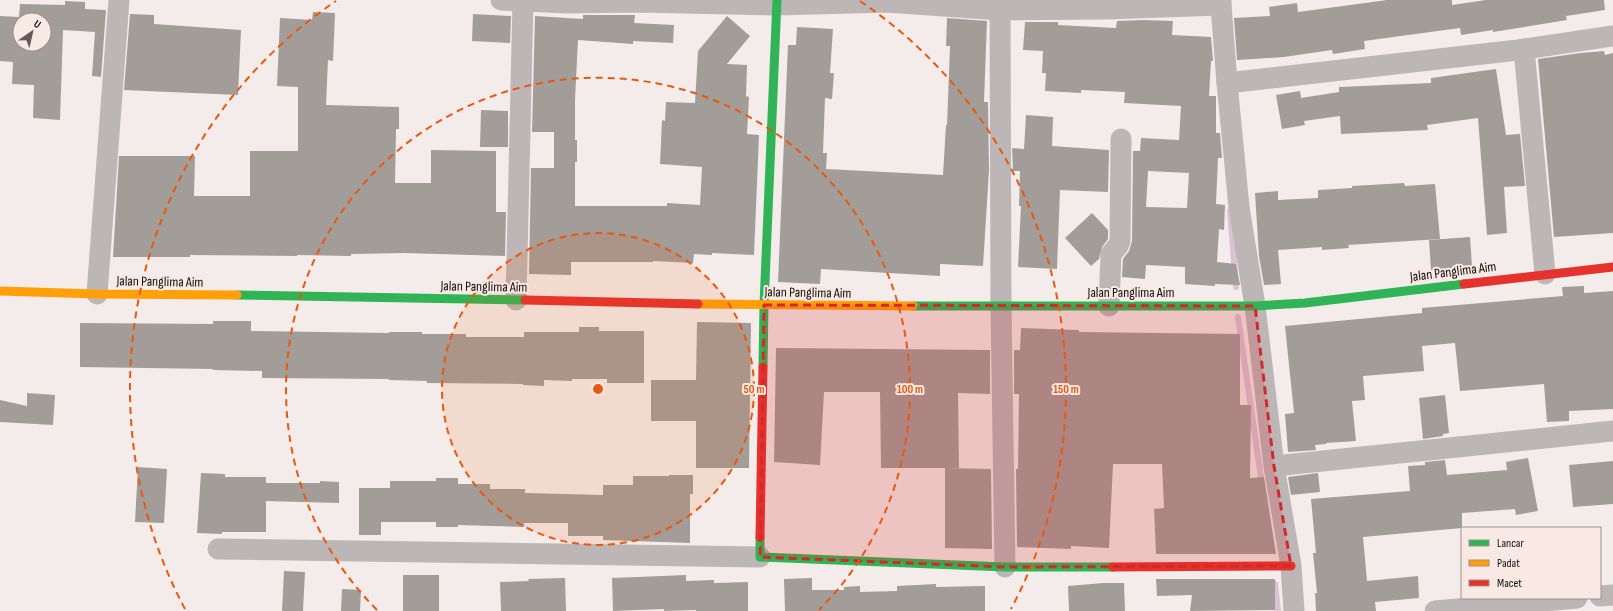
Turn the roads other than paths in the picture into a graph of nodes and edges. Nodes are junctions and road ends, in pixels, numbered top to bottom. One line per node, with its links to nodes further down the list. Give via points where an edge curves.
1 (120, 0): 17 (street)
2 (500, 0): 3 (street)
3 (522, 1): 4 (street); 18 (street)
4 (639, 1): 7 (street)
5 (887, 1): 7 (street); 8 (street)
6 (1221, 2): 9 (street); 12 (street)
7 (777, 3): 19 (street)
8 (1000, 5): 9 (street); 22 (street)
9 (1106, 5)
10 (1613, 36): 11 (street)
11 (1524, 49): 12 (street); 15 (street)
12 (1227, 83): 21 (street, via 1239,207)
13 (1121, 139): 20 (street, via 1120,242 1111,254)
14 (1613, 267): 15 (street, Jalan Panglima Aim)
15 (1545, 274): 21 (street, Jalan Panglima Aim, via 1305,303)
16 (0, 291): 17 (street, Jalan Panglima Aim)
17 (97, 294): 18 (street, Jalan Panglima Aim)
18 (516, 300): 19 (street, Jalan Panglima Aim)
19 (764, 305): 22 (street, Jalan Panglima Aim); 26 (street)
20 (1109, 306): 21 (street, Jalan Panglima Aim); 22 (street, Jalan Panglima Aim)
21 (1255, 306): 24 (street)
22 (1001, 307): 28 (street)
23 (1613, 431): 24 (street)
24 (1274, 466): 27 (street)
25 (218, 549): 26 (street)
26 (760, 557): 28 (street)
27 (1291, 566): 28 (street); 32 (street)
28 (1005, 567)
29 (1613, 595): 30 (street)
30 (1601, 596)
31 (1566, 599): 33 (street)
32 (1294, 611)
33 (1435, 611)

